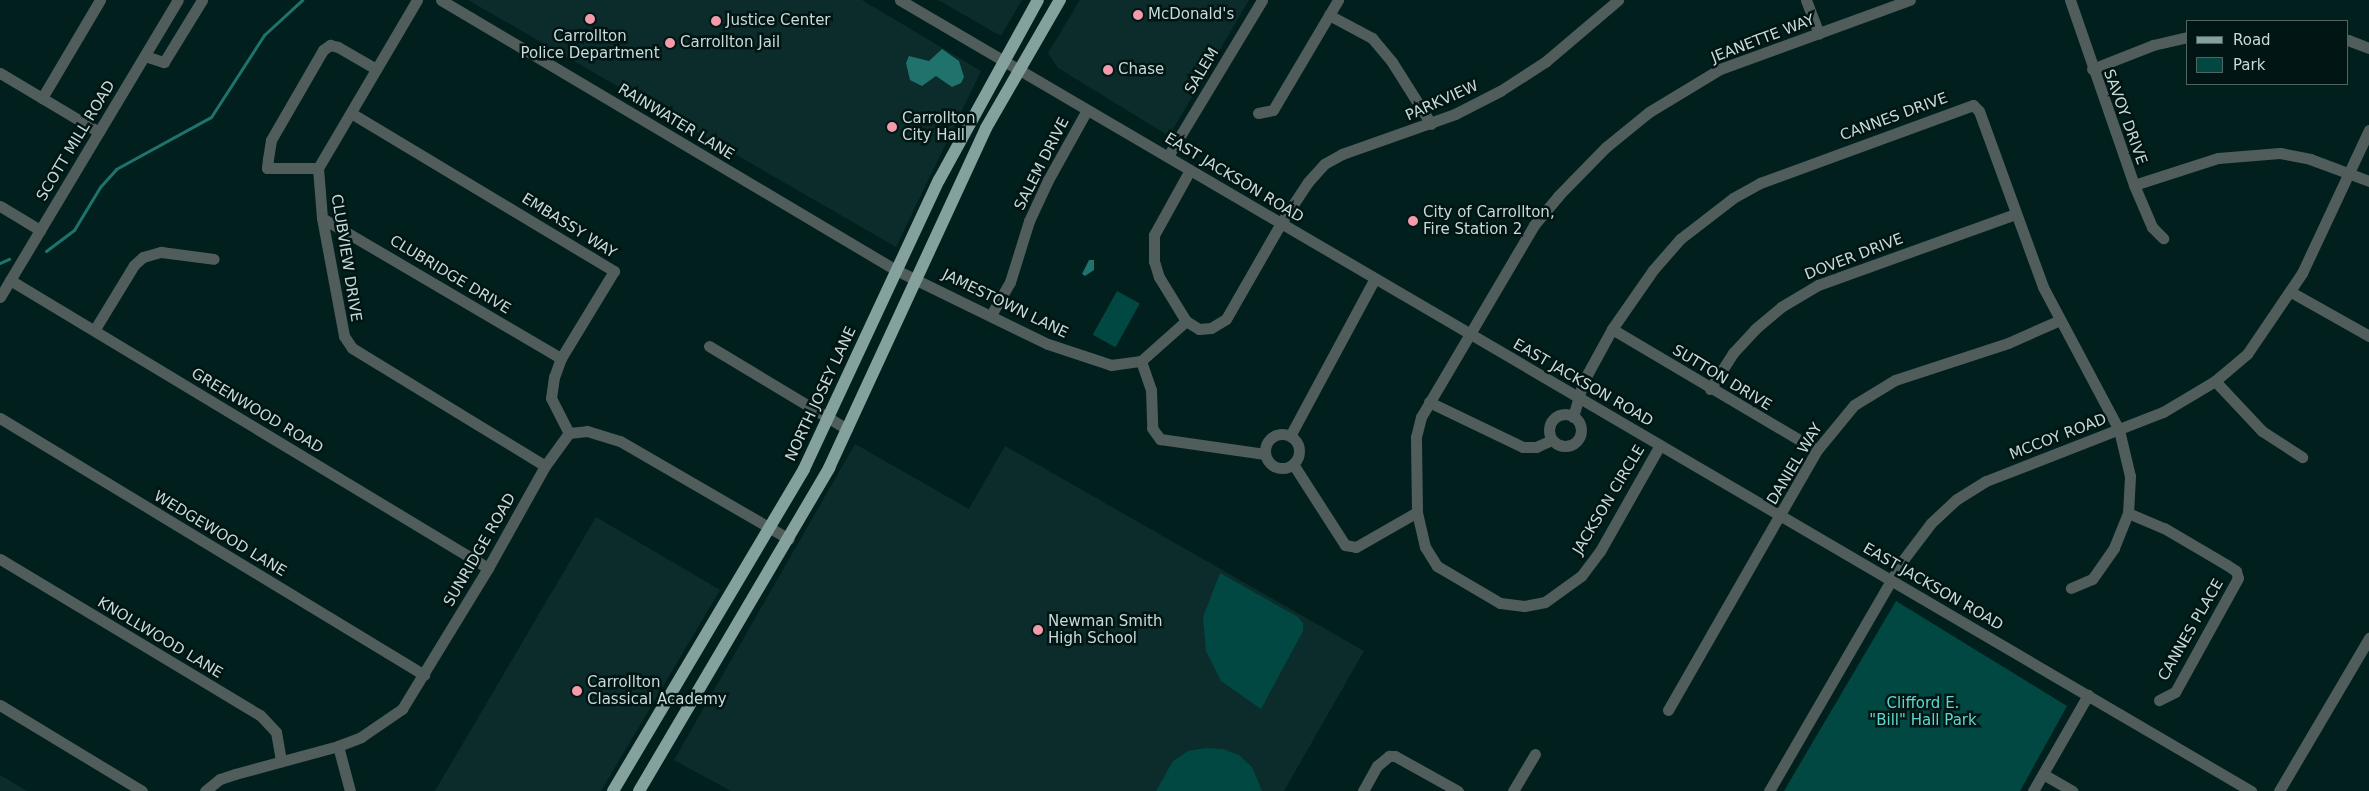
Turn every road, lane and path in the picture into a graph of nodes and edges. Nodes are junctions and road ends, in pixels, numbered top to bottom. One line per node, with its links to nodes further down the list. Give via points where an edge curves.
1 (100, 0): 26 (street)
2 (178, 0): 20 (street, SCOTT MILL ROAD)
3 (202, 0): 20 (street, via 164,62)
4 (417, 0): 22 (street)
5 (441, 0): 46 (street, RAINWATER LANE)
6 (900, 0): 21 (street, EAST JACKSON ROAD)
7 (1038, 0): 21 (main road, NORTH JOSEY LANE)
8 (1060, 0): 24 (main road)
9 (1262, 0): 33 (street, SALEM)
10 (1338, 0): 15 (street)
11 (1618, 0): 30 (street, PARKVIEW, via 1545,62 1500,91)
12 (1806, 0): 16 (street)
13 (1910, 0): 16 (street, JEANETTE WAY)
14 (2070, 0): 23 (street, SAVOY DRIVE)
15 (1329, 15): 29 (street, via 1273,110); 30 (street, via 1372,38 1392,62)
16 (1819, 34): 57 (street, JEANETTE WAY, via 1720,69 1649,112 1606,146 1534,226)
17 (2186, 37): 23 (street, via 2153,45)
18 (2349, 40): 19 (street)
19 (2369, 48)
20 (145, 56): 32 (street, SCOTT MILL ROAD)
21 (1003, 60): 24 (street, EAST JACKSON ROAD); 46 (main road, NORTH JOSEY LANE, via 939,180)
22 (376, 69): 28 (street); 34 (street, via 330,45 318,58 271,140 268,168)
23 (2092, 69): 38 (street, SAVOY DRIVE)
24 (1019, 70): 27 (street, EAST JACKSON ROAD); 48 (main road, via 986,128)
25 (0, 73): 26 (street)
26 (42, 98): 32 (street)
27 (1087, 110): 33 (street, EAST JACKSON ROAD); 52 (street, SALEM DRIVE, via 1048,180 1029,221 1010,282)
28 (351, 113): 34 (street); 60 (street, EMBASSY WAY, via 614,271)
29 (1258, 114)
30 (1431, 124): 42 (street, PARKVIEW, via 1342,154 1324,164)
31 (2369, 130): 36 (street, MCCOY ROAD)
32 (99, 132): 43 (street, SCOTT MILL ROAD)
33 (1168, 156): 35 (street, EAST JACKSON ROAD)
34 (318, 168): 41 (street, CLUBVIEW DRIVE)
35 (1190, 170): 42 (street, EAST JACKSON ROAD); 54 (street, via 1154,234 1158,277)
36 (2349, 172): 37 (street); 38 (street, via 2280,153 2247,154 2218,158); 50 (street, MCCOY ROAD)
37 (2369, 181)
38 (2134, 185): 44 (street, SAVOY DRIVE, via 2152,227)
39 (0, 206): 43 (street)
40 (2015, 214): 53 (street, CANNES DRIVE, via 2043,287); 56 (street, CANNES DRIVE, via 1979,111 1973,105 1786,172 1733,198 1680,239 1652,270); 63 (street, DOVER DRIVE, via 1818,285 1781,307 1755,329 1733,353)
41 (322, 218): 60 (street, CLUBRIDGE DRIVE); 79 (street, CLUBVIEW DRIVE, via 344,336 352,348)
42 (1281, 223): 47 (street, EAST JACKSON ROAD); 54 (street, PARKVIEW, via 1226,319 1211,328 1199,328)
43 (40, 230): 49 (street, SCOTT MILL ROAD)
44 (2163, 238)
45 (214, 259): 55 (street, via 162,252 143,257 134,265)
46 (896, 270): 48 (street, JAMESTOWN LANE); 68 (main road, NORTH JOSEY LANE)
47 (1375, 278): 57 (street, EAST JACKSON ROAD); 72 (street)
48 (916, 279): 52 (street, JAMESTOWN LANE); 69 (main road)
49 (10, 280): 51 (street, SCOTT MILL ROAD); 55 (street, GREENWOOD ROAD)
50 (2291, 292): 58 (street); 62 (street, MCCOY ROAD, via 2247,354)
51 (0, 297)
52 (991, 315): 61 (street, JAMESTOWN LANE, via 1048,344 1092,361 1111,365)
53 (2060, 320): 70 (street, CANNES DRIVE); 75 (street, DANIEL WAY, via 1873,391 1840,419)
54 (1186, 321): 61 (street)
55 (95, 329): 86 (street, GREENWOOD ROAD)
56 (1612, 329): 63 (street, SUTTON DRIVE); 64 (street, CANNES DRIVE, via 1583,382)
57 (1469, 333): 64 (street, EAST JACKSON ROAD); 65 (street, JACKSON CIRCLE)
58 (2369, 336)
59 (709, 346): 68 (street)
60 (561, 358): 71 (street, EMBASSY WAY, via 551,398)
61 (1141, 361): 76 (street, via 1151,390 1152,428 1160,439)
62 (2215, 380): 70 (street, MCCOY ROAD, via 2163,412); 77 (street, via 2262,431)
63 (1710, 389): 75 (street, SUTTON DRIVE)
64 (1580, 398): 66 (street, CANNES DRIVE); 74 (street, EAST JACKSON ROAD)
65 (1430, 402): 73 (street, via 1523,447 1536,447); 80 (street, JACKSON CIRCLE, via 1421,417 1416,437)
66 (1573, 417): 73 (street, via 1562,415 1552,420 1549,430); 73 (street, via 1581,429 1578,439 1566,446)
67 (0, 418): 90 (street, WEDGEWOOD LANE)
68 (830, 418): 69 (street); 83 (main road, NORTH JOSEY LANE)
69 (847, 429): 84 (main road)
70 (2119, 430): 81 (street, CANNES DRIVE, via 2130,476); 87 (street, MCCOY ROAD, via 1986,481 1956,499 1915,543)
71 (569, 433): 79 (street, SUNRIDGE ROAD); 83 (street, via 587,431 620,441)
72 (1290, 436): 76 (street, via 1274,436 1267,444); 78 (street, via 1299,449)
73 (1552, 440)
74 (1660, 445): 80 (street, JACKSON CIRCLE, via 1600,550 1581,576 1545,602 1524,606 1500,603 1437,566 1425,546); 82 (street, EAST JACKSON ROAD)
75 (1817, 450): 82 (street, DANIEL WAY)
76 (1265, 454): 78 (street, via 1274,466 1284,468)
77 (2302, 458)
78 (1293, 464): 80 (street, via 1345,545 1356,547)
79 (545, 466): 86 (street, SUNRIDGE ROAD)
80 (1417, 512)
81 (2128, 514): 88 (street, CANNES DRIVE, via 2114,548 2092,579); 92 (street, CANNES PLACE, via 2164,528 2236,571 2238,578 2175,692)
82 (1781, 516): 87 (street, EAST JACKSON ROAD); 94 (street, DANIEL WAY)
83 (771, 529): 84 (street); 102 (main road, NORTH JOSEY LANE)
84 (789, 539): 103 (main road)
85 (0, 559): 97 (street, KNOLLWOOD LANE, via 260,715 276,732)
86 (488, 568): 90 (street, SUNRIDGE ROAD)
87 (1892, 581): 91 (street, EAST JACKSON ROAD); 107 (street, MCCOY ROAD)
88 (2071, 588)
89 (2369, 638): 111 (street)
90 (424, 675): 95 (street, SUNRIDGE ROAD, via 402,709 389,720)
91 (2088, 695): 98 (street); 110 (street, EAST JACKSON ROAD)
92 (2159, 700)
93 (0, 705): 99 (street)
94 (1668, 710)
95 (338, 746): 97 (street, SUNRIDGE ROAD); 101 (street)
96 (1535, 754): 106 (street)
97 (281, 760): 100 (street, SUNRIDGE ROAD, via 220,779)
98 (2043, 774): 108 (street); 109 (street)
99 (142, 791)
100 (205, 791)
101 (350, 791)
102 (613, 791)
103 (639, 791)
104 (1363, 791): 105 (street, via 1377,766 1389,756 1395,756)
105 (1458, 791)
106 (1513, 791)
107 (1769, 791)
108 (2033, 791)
109 (2073, 791)
110 (2251, 791)
111 (2279, 791)

